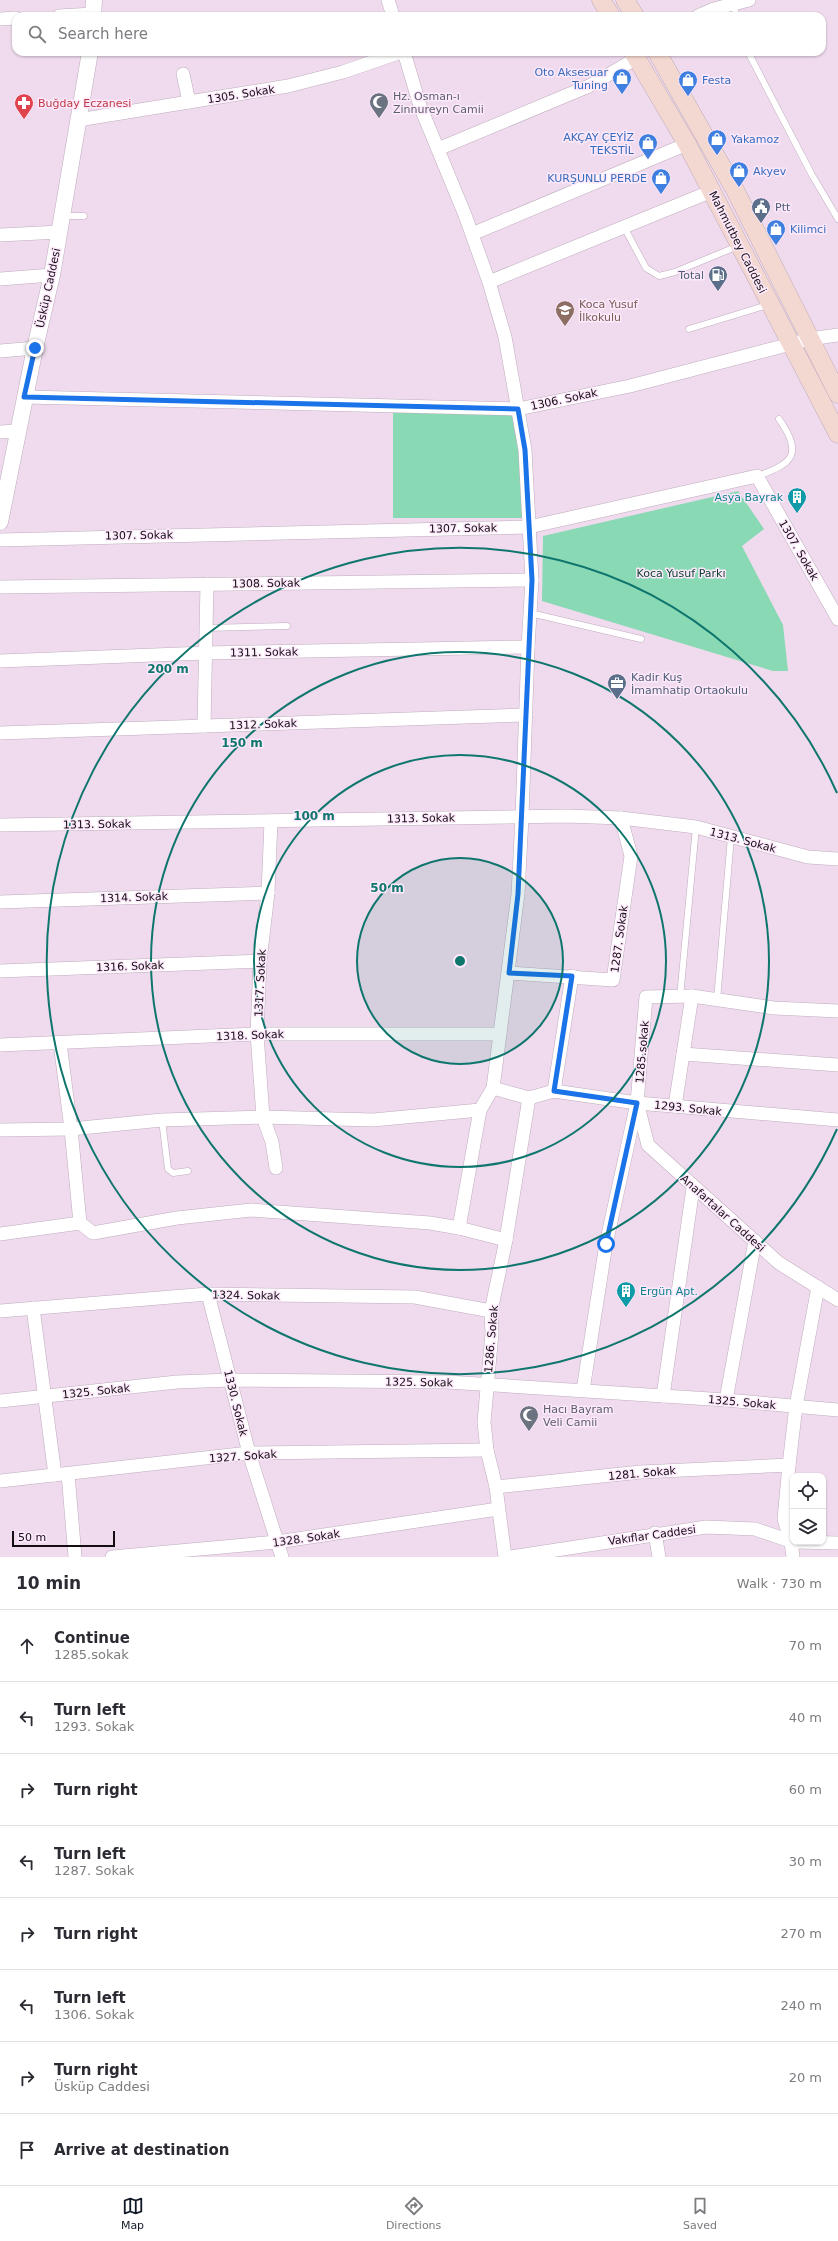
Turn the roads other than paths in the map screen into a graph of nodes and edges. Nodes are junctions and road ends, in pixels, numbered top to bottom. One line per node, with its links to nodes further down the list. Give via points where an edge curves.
1 (388, 0): 8 (street)
2 (601, 0): 9 (main road)
3 (625, 0): 10 (main road)
4 (749, 0): 6 (street)
5 (93, 10): 7 (street)
6 (735, 10): 11 (street, via 714,9)
7 (82, 12)
8 (392, 12)
9 (608, 12)
10 (632, 12)
11 (707, 12)
12 (12, 18): 13 (street)
13 (0, 19)
14 (89, 56): 23 (street, Üsküp Caddesi)
15 (390, 56): 22 (street, 1305. Sokak, via 343,72 288,86)
16 (403, 56): 25 (street)
17 (634, 56): 25 (street, via 589,86)
18 (636, 56): 24 (main road, Mahmutbey Caddesi)
19 (658, 56): 41 (main road, Mahmutbey Caddesi, via 734,188)
20 (750, 56): 29 (lane)
21 (183, 74): 22 (street)
22 (189, 102): 23 (street, 1305. Sokak)
23 (78, 120): 27 (street, Üsküp Caddesi)
24 (687, 144): 26 (main road, Mahmutbey Caddesi); 32 (street)
25 (438, 149): 32 (street)
26 (712, 191): 30 (street); 34 (main road, Mahmutbey Caddesi)
27 (62, 216): 28 (lane); 31 (street, Üsküp Caddesi)
28 (84, 216)
29 (838, 219)
30 (624, 227): 34 (lane, via 646,268 659,276); 37 (street)
31 (60, 232): 33 (street); 35 (street, Üsküp Caddesi)
32 (472, 234): 37 (street)
33 (0, 235)
34 (740, 245): 38 (main road, Mahmutbey Caddesi)
35 (52, 276): 36 (street); 43 (street, Üsküp Caddesi)
36 (0, 279)
37 (489, 282): 47 (street, via 505,337)
38 (771, 305): 39 (lane); 42 (main road, Mahmutbey Caddesi)
39 (689, 329)
40 (838, 335): 41 (street, 1306. Sokak)
41 (810, 339): 42 (street, 1306. Sokak); 45 (main road, Mahmutbey Caddesi)
42 (791, 344): 47 (street, 1306. Sokak, via 630,386); 51 (main road, Mahmutbey Caddesi)
43 (35, 348): 44 (street); 46 (street, Üsküp Caddesi)
44 (0, 351)
45 (838, 394)
46 (24, 397): 47 (street, 1306. Sokak); 49 (street, Üsküp Caddesi)
47 (518, 409): 54 (street, via 525,450)
48 (779, 419): 52 (lane, via 790,435 793,451 789,461 778,470)
49 (18, 431): 50 (street); 53 (street, Üsküp Caddesi)
50 (0, 432)
51 (838, 434)
52 (757, 476): 54 (street, 1307. Sokak); 60 (street, 1307. Sokak)
53 (1, 515)
54 (529, 527): 55 (street, 1307. Sokak); 56 (street)
55 (0, 540)
56 (532, 580): 57 (street, 1308. Sokak); 59 (street)
57 (206, 584): 58 (street, 1308. Sokak); 62 (street)
58 (0, 587)
59 (530, 613): 63 (lane); 64 (street)
60 (838, 619)
61 (287, 626): 62 (lane)
62 (206, 628): 65 (street)
63 (641, 639)
64 (528, 647): 65 (street, 1311. Sokak); 67 (street)
65 (205, 653): 66 (street, 1311. Sokak); 68 (street)
66 (0, 661)
67 (526, 715): 68 (street, 1312. Sokak); 70 (street)
68 (204, 726): 69 (street, 1312. Sokak)
69 (0, 733)
70 (522, 816): 71 (street, 1313. Sokak); 72 (street, 1313. Sokak); 81 (street, via 518,894)
71 (622, 818): 74 (street, 1313. Sokak); 82 (street, 1287. Sokak, via 631,856 613,980)
72 (271, 821): 73 (street, 1313. Sokak); 77 (street, 1317. Sokak)
73 (0, 826)
74 (696, 827): 75 (street, 1313. Sokak); 83 (lane)
75 (731, 837): 76 (street, 1313. Sokak, via 808,857); 84 (lane)
76 (838, 859)
77 (268, 893): 78 (street, 1314. Sokak); 79 (street, 1317. Sokak)
78 (0, 902)
79 (260, 961): 80 (street, 1316. Sokak); 86 (street, 1317. Sokak)
80 (0, 971)
81 (509, 973): 82 (street, 1287. Sokak); 87 (street)
82 (572, 976): 93 (street)
83 (686, 997): 84 (street, 1285.sokak); 90 (street); 95 (street, 1285.sokak, via 646,997)
84 (718, 1000): 85 (street, 1285.sokak, via 774,1008)
85 (838, 1011)
86 (257, 1034): 87 (street, 1318. Sokak); 88 (street, 1318. Sokak); 98 (street, 1317. Sokak)
87 (500, 1034): 92 (street)
88 (60, 1043): 89 (street, 1318. Sokak); 101 (street)
89 (0, 1045)
90 (684, 1054): 91 (street); 96 (street)
91 (838, 1065)
92 (493, 1088): 94 (street); 97 (street)
93 (554, 1091): 94 (street, 1293. Sokak); 95 (street, 1293. Sokak)
94 (529, 1098): 109 (street, 1286. Sokak)
95 (637, 1103): 96 (street, 1293. Sokak); 105 (street, Anafartalar Caddesi, via 648,1145); 119 (street, 1285.sokak, via 606,1244)
96 (675, 1106): 100 (street, 1293. Sokak)
97 (480, 1110): 98 (street, via 373,1120); 107 (street)
98 (262, 1117): 99 (street); 103 (street, 1317. Sokak, via 272,1142)
99 (162, 1120): 101 (street); 104 (lane, via 168,1169 173,1172)
100 (838, 1120)
101 (71, 1129): 102 (street); 106 (street)
102 (0, 1130)
103 (276, 1168)
104 (188, 1171)
105 (694, 1188): 110 (street, Anafartalar Caddesi); 120 (street)
106 (80, 1223): 107 (street, via 94,1233 177,1218 251,1210 430,1223); 108 (street)
107 (459, 1228): 109 (street)
108 (0, 1234)
109 (506, 1240): 116 (street, 1286. Sokak)
110 (755, 1241): 111 (street, Anafartalar Caddesi, via 780,1263); 122 (street)
111 (818, 1287): 113 (street, Anafartalar Caddesi); 124 (street)
112 (208, 1294): 114 (street, 1324. Sokak); 116 (street, 1324. Sokak, via 415,1297); 117 (street, 1330. Sokak)
113 (838, 1300)
114 (33, 1308): 115 (street, 1324. Sokak); 121 (street)
115 (0, 1310)
116 (492, 1311): 118 (street, 1286. Sokak)
117 (231, 1380): 118 (street, 1325. Sokak); 121 (street, 1325. Sokak, via 177,1382); 127 (street, 1330. Sokak)
118 (487, 1384): 119 (street, 1325. Sokak); 126 (street, 1286. Sokak, via 484,1422)
119 (583, 1390): 120 (street, 1325. Sokak)
120 (664, 1396): 122 (street, 1325. Sokak)
121 (44, 1397): 123 (street, 1325. Sokak); 130 (street)
122 (726, 1400): 124 (street, 1325. Sokak)
123 (0, 1401)
124 (796, 1406): 125 (street, 1325. Sokak); 128 (street)
125 (838, 1410)
126 (487, 1450): 127 (street, 1327. Sokak); 132 (street, 1286. Sokak)
127 (249, 1453): 129 (street, 1327. Sokak); 137 (street, 1330. Sokak)
128 (789, 1465): 132 (street, 1281. Sokak, via 641,1472); 135 (street, via 784,1519)
129 (68, 1474): 130 (street, 1327. Sokak); 141 (street)
130 (55, 1475): 131 (street, 1327. Sokak)
131 (0, 1481)
132 (496, 1487): 133 (street, 1286. Sokak)
133 (498, 1509): 137 (street, 1328. Sokak); 144 (street, 1286. Sokak)
134 (656, 1534): 136 (street, Vakıflar Caddesi, via 706,1527 754,1529); 145 (street, Vakıflar Caddesi); 146 (street)
135 (790, 1534)
136 (790, 1541)
137 (278, 1542): 142 (street, 1328. Sokak); 143 (street, 1330. Sokak)
138 (826, 1543): 139 (street, Vakıflar Caddesi)
139 (838, 1543)
140 (793, 1545): 147 (street)
141 (75, 1557)
142 (112, 1557)
143 (282, 1557)
144 (505, 1557)
145 (511, 1557)
146 (659, 1557)
147 (793, 1557)

